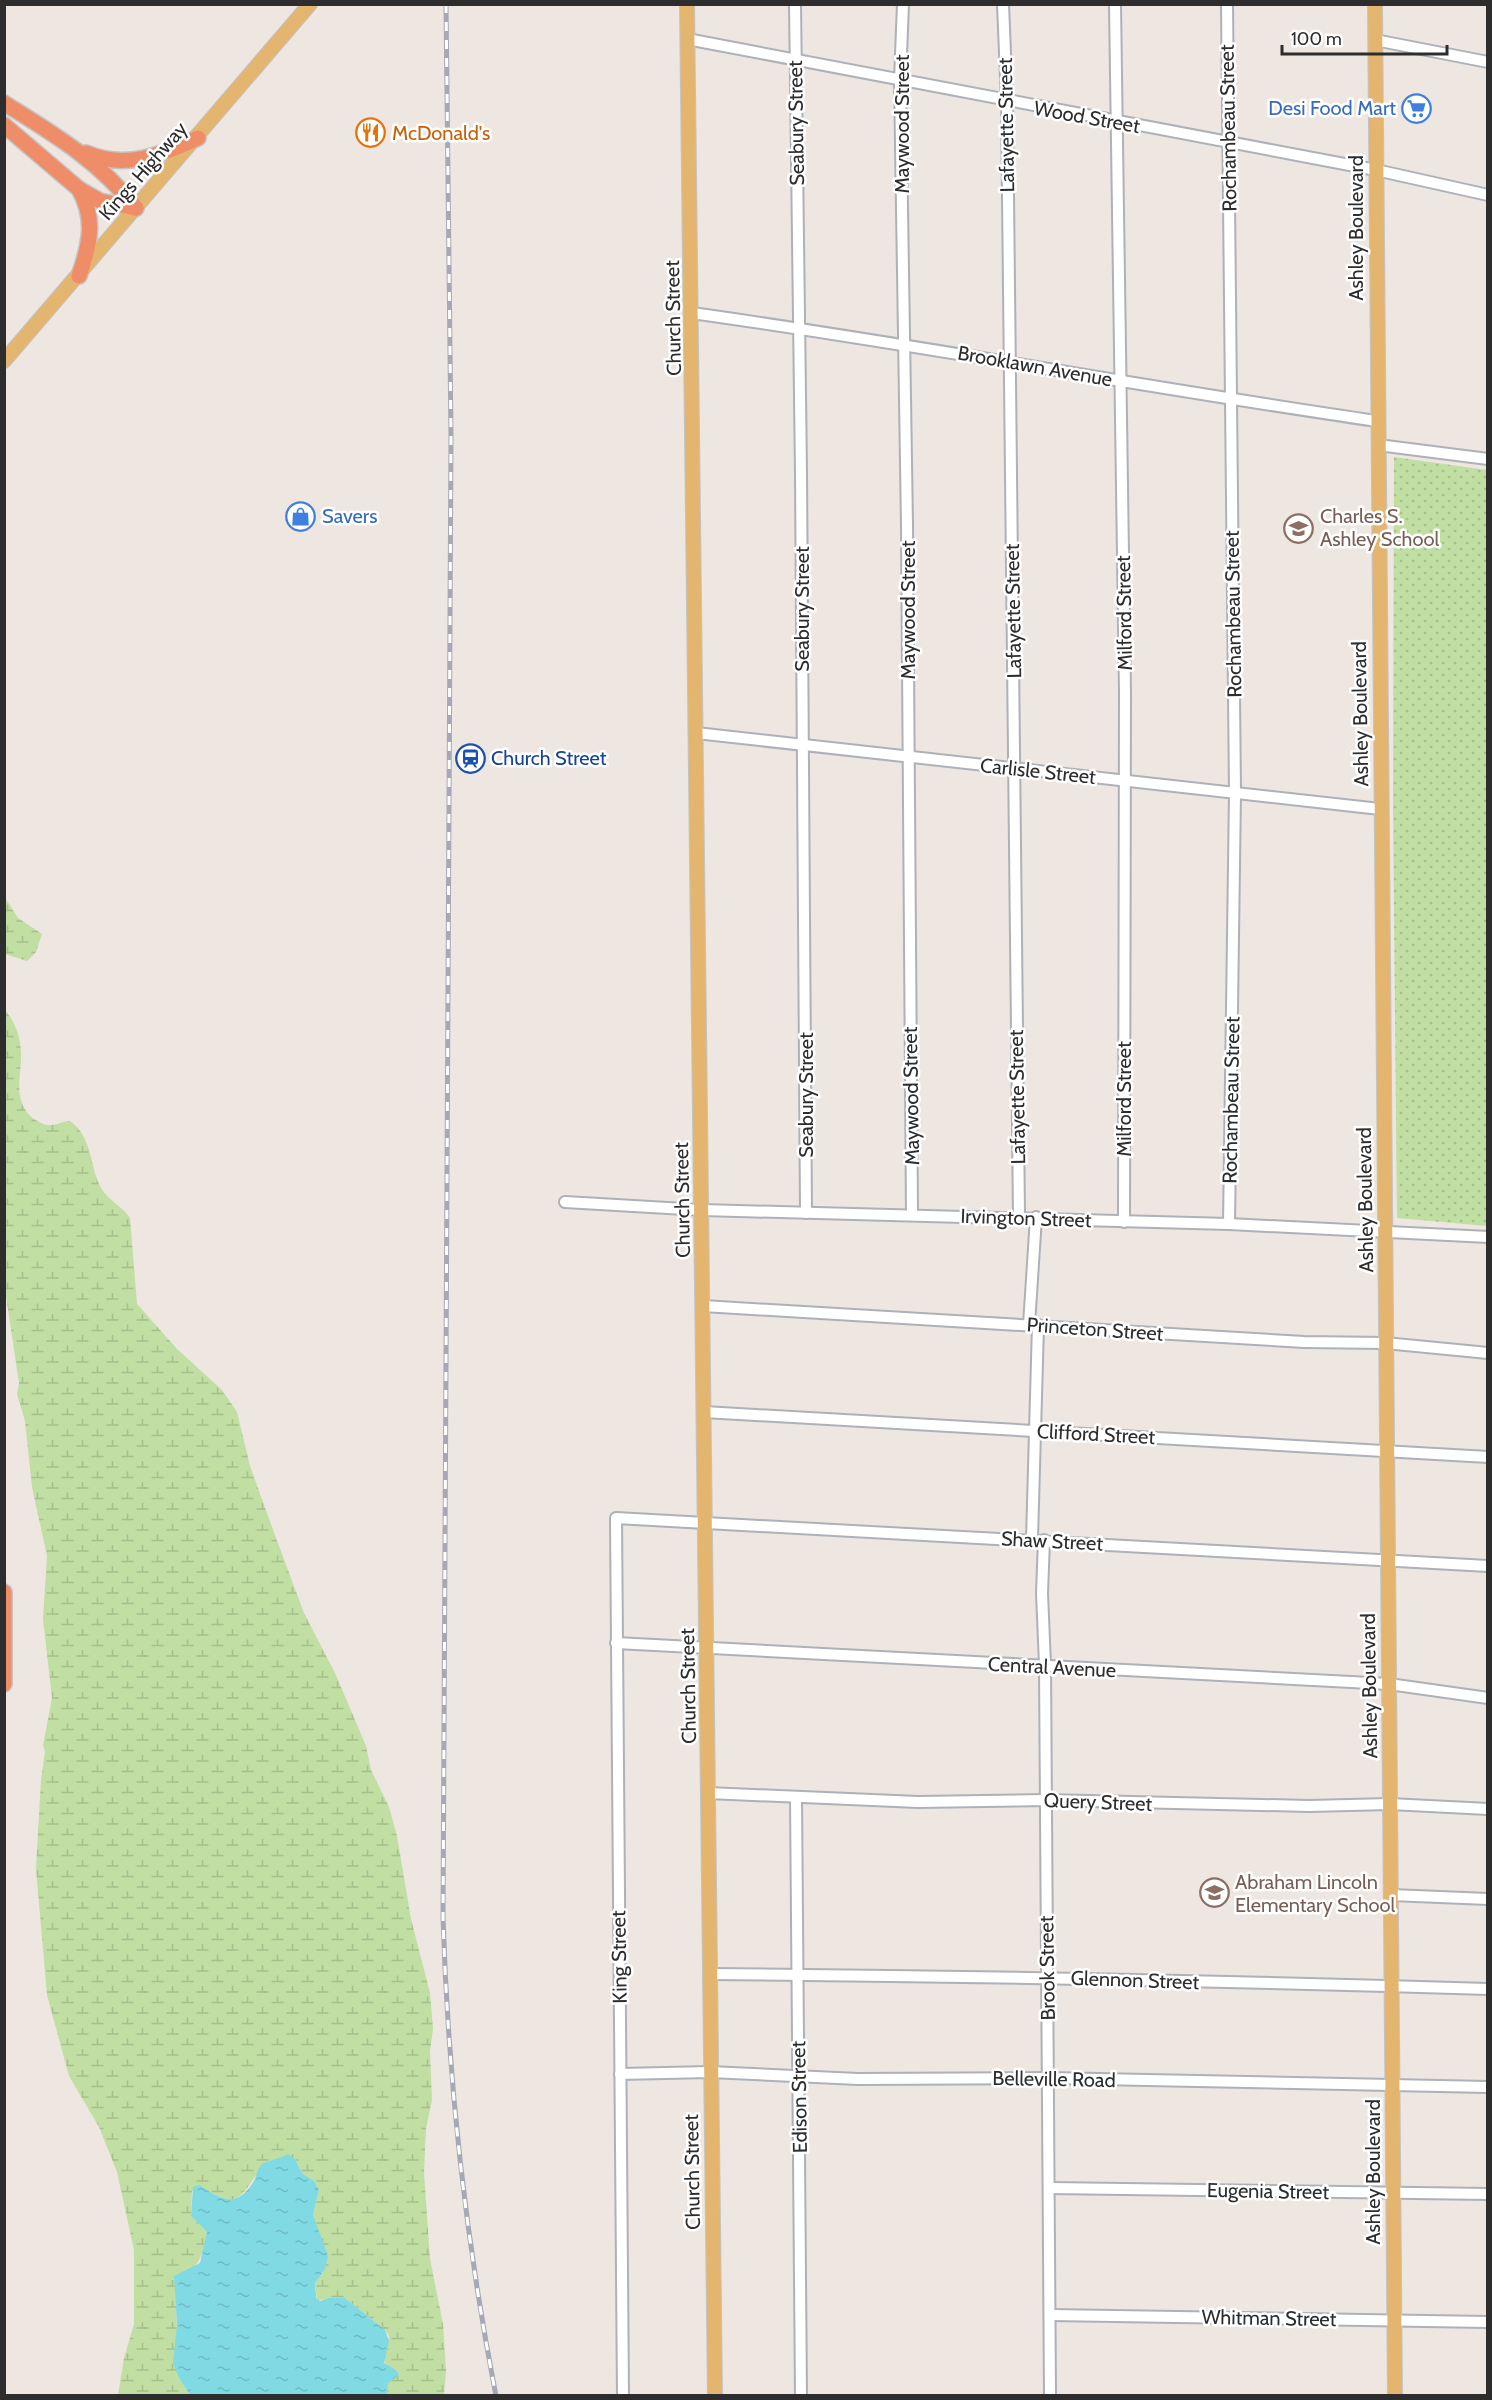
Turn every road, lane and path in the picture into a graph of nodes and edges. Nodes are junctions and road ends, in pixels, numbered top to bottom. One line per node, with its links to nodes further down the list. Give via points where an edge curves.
1 (310, 4): 18 (main road, Kings Highway)
2 (687, 4): 9 (main road, Church Street)
3 (795, 4): 11 (street, Seabury Street)
4 (903, 4): 13 (street, Maywood Street)
5 (1003, 4): 14 (street, Lafayette Street)
6 (1115, 4): 16 (street, Milford Street)
7 (1227, 4): 19 (street, Rochambeau Street)
8 (1375, 4): 10 (main road, Ashley Boulevard)
9 (687, 39): 11 (street, Wood Street); 26 (main road, Church Street)
10 (1375, 40): 12 (street); 21 (main road, Ashley Boulevard)
11 (794, 60): 13 (street, Wood Street); 27 (street, Seabury Street)
12 (1488, 62)
13 (900, 80): 14 (street, Wood Street); 28 (street, Maywood Street)
14 (1007, 102): 16 (street, Wood Street); 30 (street, Lafayette Street)
15 (4, 103): 20 (highway)
16 (1118, 122): 19 (street, Wood Street); 31 (street, Milford Street)
17 (4, 124): 22 (highway)
18 (198, 138): 20 (highway, via 142,160 112,160); 24 (main road, Kings Highway)
19 (1227, 142): 21 (street, Wood Street); 32 (street, Rochambeau Street)
20 (78, 150): 24 (highway, via 110,177)
21 (1376, 170): 23 (street, Wood Street); 33 (main road, Ashley Boulevard)
22 (79, 189): 24 (highway, via 100,201); 25 (highway, via 91,223)
23 (1488, 195)
24 (136, 208): 25 (main road, Kings Highway)
25 (79, 276): 29 (main road, Kings Highway)
26 (692, 313): 27 (street, Brooklawn Avenue); 36 (main road, Church Street)
27 (798, 328): 28 (street, Brooklawn Avenue); 37 (street, Seabury Street)
28 (903, 343): 30 (street, Brooklawn Avenue); 38 (street, Maywood Street)
29 (4, 361)
30 (1009, 362): 31 (street, Brooklawn Avenue); 39 (street, Lafayette Street)
31 (1120, 381): 32 (street, Brooklawn Avenue); 40 (street, Milford Street)
32 (1231, 400): 33 (street, Brooklawn Avenue); 41 (street, Rochambeau Street)
33 (1377, 421): 34 (main road, Ashley Boulevard)
34 (1378, 446): 35 (street); 42 (main road, Ashley Boulevard)
35 (1488, 459)
36 (696, 733): 37 (street, Carlisle Street); 44 (main road, Church Street)
37 (802, 745): 38 (street, Carlisle Street); 45 (street, Seabury Street)
38 (909, 757): 39 (street, Carlisle Street); 46 (street, Maywood Street)
39 (1014, 768): 40 (street, Carlisle Street); 47 (street, Lafayette Street)
40 (1125, 781): 41 (street, Carlisle Street); 49 (street, Milford Street)
41 (1235, 793): 42 (street, Carlisle Street); 50 (street, Rochambeau Street)
42 (1380, 809): 51 (main road, Ashley Boulevard)
43 (565, 1202): 44 (street, Irvington Street)
44 (702, 1210): 45 (street, Irvington Street); 53 (main road, Church Street)
45 (806, 1213): 46 (street, Irvington Street)
46 (912, 1215): 47 (street, Irvington Street)
47 (1019, 1217): 48 (street, Irvington Street)
48 (1036, 1217): 49 (street, Irvington Street); 54 (street)
49 (1124, 1222): 50 (street, Irvington Street)
50 (1229, 1224): 51 (street, Irvington Street)
51 (1385, 1230): 52 (street, Irvington Street); 55 (main road, Ashley Boulevard)
52 (1488, 1237)
53 (703, 1306): 54 (street, Princeton Street); 57 (main road, Church Street)
54 (1034, 1325): 55 (street, Princeton Street, via 1304,1342); 58 (street)
55 (1385, 1343): 56 (street, Princeton Street); 59 (main road, Ashley Boulevard)
56 (1488, 1353)
57 (704, 1412): 58 (street, Clifford Street); 62 (main road, Church Street)
58 (1034, 1431): 59 (street, Clifford Street); 63 (street)
59 (1386, 1450): 60 (street, Clifford Street); 65 (main road, Ashley Boulevard)
60 (1488, 1457)
61 (616, 1518): 62 (street, Shaw Street); 68 (street, King Street)
62 (704, 1522): 63 (street, Shaw Street); 69 (main road, Church Street)
63 (1032, 1539): 64 (street, Shaw Street)
64 (1044, 1540): 65 (street, Shaw Street); 70 (street, Brook Street)
65 (1386, 1559): 66 (street, Shaw Street); 72 (main road, Ashley Boulevard)
66 (1488, 1566)
67 (4, 1592): 71 (highway)
68 (616, 1642): 69 (street, Central Avenue); 87 (street, King Street)
69 (707, 1648): 70 (street, Central Avenue); 74 (main road, Church Street)
70 (1045, 1665): 72 (street, Central Avenue); 76 (street, Brook Street)
71 (4, 1684)
72 (1389, 1684): 73 (street, Central Avenue); 77 (main road, Ashley Boulevard)
73 (1488, 1698)
74 (708, 1793): 75 (street, Query Street); 81 (main road, Church Street)
75 (796, 1798): 76 (street, Query Street, via 918,1802); 82 (street, Edison Street)
76 (1045, 1800): 77 (street, Query Street); 83 (street, Brook Street)
77 (1390, 1804): 78 (street, Query Street); 79 (main road, Ashley Boulevard)
78 (1488, 1809)
79 (1391, 1895): 80 (street); 84 (main road, Ashley Boulevard)
80 (1488, 1899)
81 (710, 1974): 82 (street, Glennon Street); 86 (main road, Church Street)
82 (797, 1975): 83 (street, Glennon Street); 88 (street, Edison Street)
83 (1047, 1977): 84 (street, Glennon Street); 89 (street, Brook Street)
84 (1392, 1986): 85 (street, Glennon Street); 90 (main road, Ashley Boulevard)
85 (1488, 1989)
86 (710, 2072): 87 (street, Belleville Road); 88 (street, Belleville Road); 99 (main road, Church Street)
87 (620, 2074): 98 (street, King Street)
88 (798, 2076): 89 (street, Belleville Road); 100 (street, Edison Street)
89 (1048, 2078): 90 (street, Belleville Road); 92 (street, Brook Street)
90 (1393, 2086): 91 (street, Belleville Road); 93 (main road, Ashley Boulevard)
91 (1488, 2087)
92 (1049, 2188): 93 (street, Eugenia Street); 95 (street, Brook Street)
93 (1392, 2192): 94 (street, Eugenia Street); 96 (main road, Ashley Boulevard)
94 (1488, 2194)
95 (1050, 2315): 96 (street, Whitman Street); 101 (street, Brook Street)
96 (1393, 2320): 97 (street, Whitman Street); 102 (main road, Ashley Boulevard)
97 (1488, 2322)
98 (623, 2396)
99 (715, 2396)
100 (801, 2396)
101 (1050, 2396)
102 (1395, 2396)

